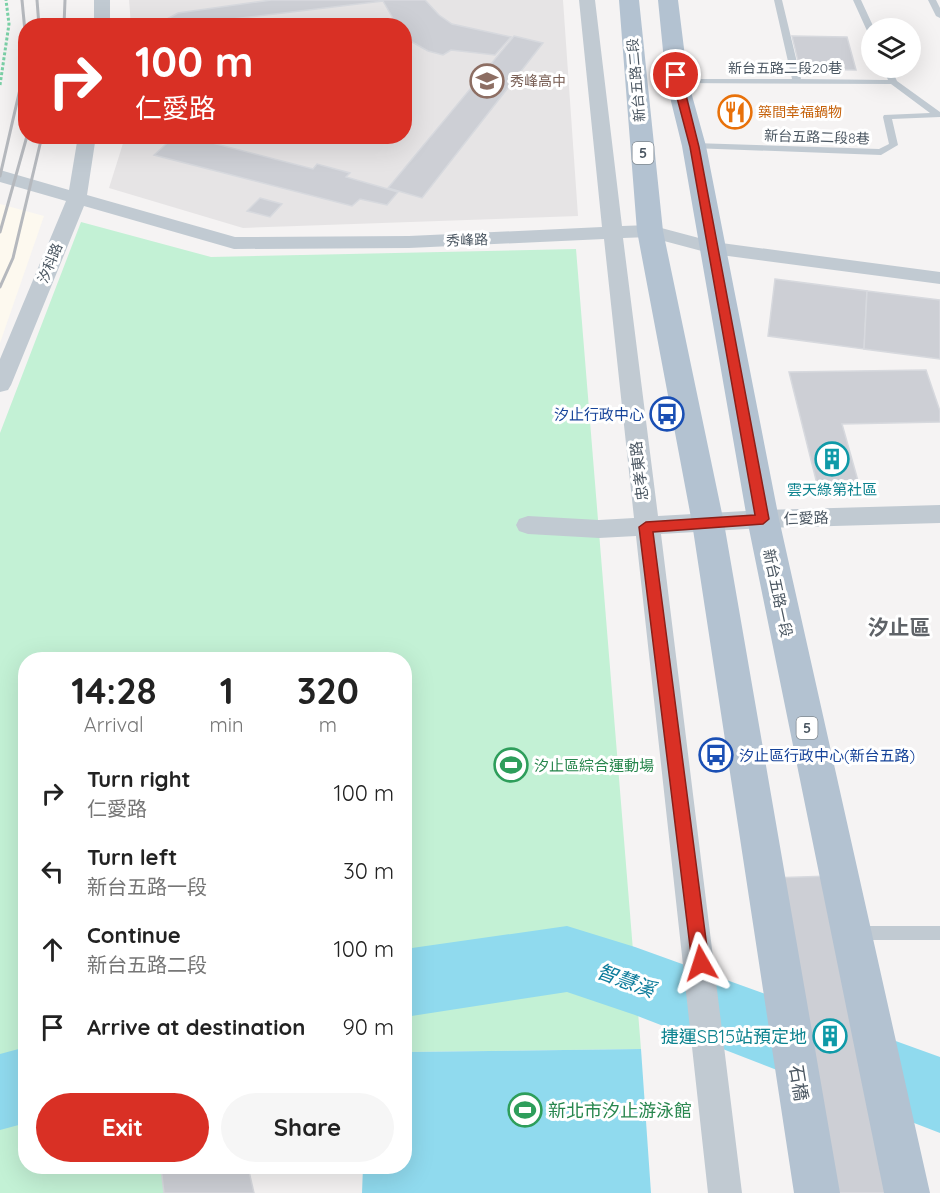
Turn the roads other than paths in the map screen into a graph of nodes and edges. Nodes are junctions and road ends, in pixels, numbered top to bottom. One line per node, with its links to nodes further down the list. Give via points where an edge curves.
1 (102, 0): 9 (street)
2 (587, 0): 21 (street, 忠孝東路)
3 (629, 0): 20 (main road, 新台五路二段 / 5)
4 (668, 0): 12 (main road, 5)
5 (778, 0): 13 (lane)
6 (856, 0): 10 (lane)
7 (932, 0): 8 (lane)
8 (940, 16)
9 (102, 18)
10 (865, 18)
11 (891, 78): 14 (lane)
12 (677, 81): 13 (lane, 新台五路二段20巷); 17 (main road, 5)
13 (797, 81): 14 (lane, 新台五路二段20巷)
14 (893, 82): 15 (lane)
15 (939, 115): 17 (lane, 新台五路二段8巷, via 887,117 894,145 881,152)
16 (86, 144): 19 (street, 汐科路)
17 (694, 147): 22 (main road, 5)
18 (0, 176): 19 (street, 秀峰路)
19 (77, 199): 21 (street, 秀峰路, via 234,243 409,242); 24 (street, 汐科路)
20 (650, 231): 21 (street, 秀峰路); 22 (street, 秀峰路); 27 (main road, 5)
21 (612, 233): 29 (street, 忠孝東路)
22 (713, 248): 23 (street, 秀峰路); 26 (main road, 新台五路一段 / 5)
23 (940, 278)
24 (0, 385)
25 (940, 514): 26 (street, 仁愛路)
26 (763, 519): 27 (street, 仁愛路); 31 (main road, 新台五路一段 / 5)
27 (708, 523): 29 (street, 仁愛路); 33 (main road, 石橋 / 5)
28 (528, 525): 29 (street, 仁愛路, via 599,530)
29 (646, 527): 32 (street, 忠孝東路)
30 (940, 933): 31 (lane)
31 (851, 934): 34 (main road, 5)
32 (724, 1179)
33 (817, 1193)
34 (907, 1193)

